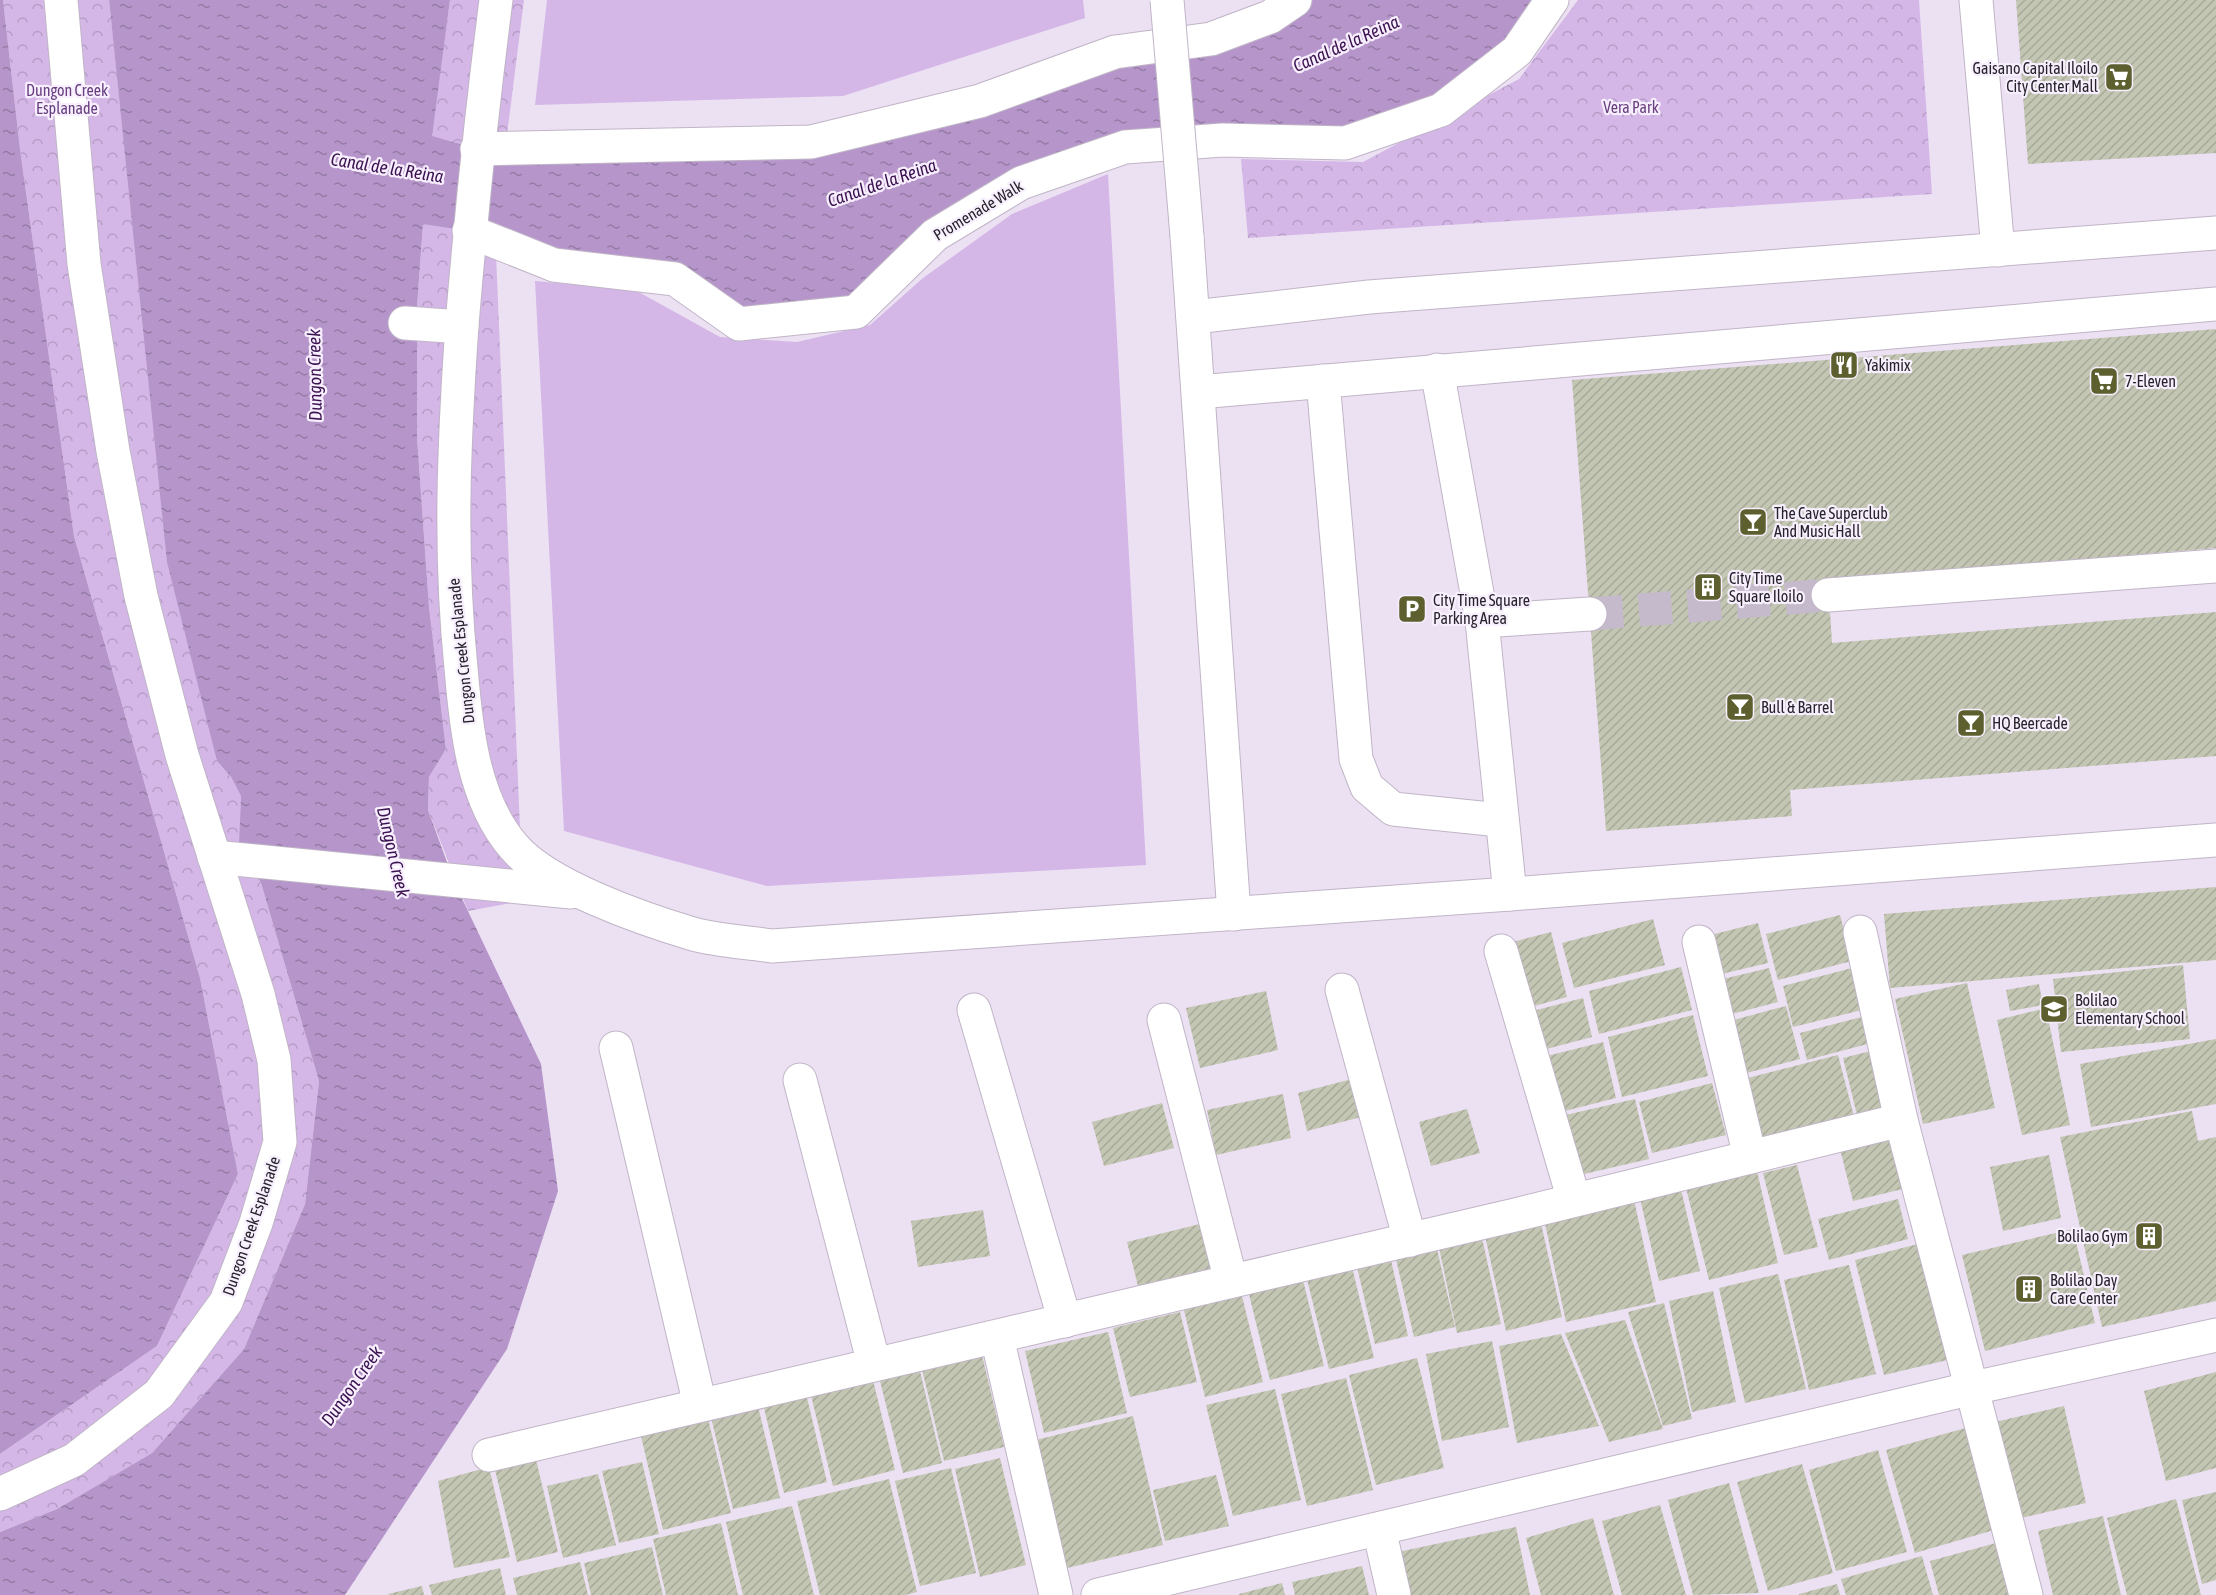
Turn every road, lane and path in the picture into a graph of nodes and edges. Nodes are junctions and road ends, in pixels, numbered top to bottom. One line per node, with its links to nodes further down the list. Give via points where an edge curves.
1 (61, 0): 24 (street, Dungon Creek Esplanade, via 84,264 113,451 141,596 182,755)
2 (496, 0): 7 (street, Dungon Creek Esplanade)
3 (1167, 0): 12 (street, bridge)
4 (1295, 0): 7 (street, via 1270,17 1211,39 1115,52 980,101 811,142)
5 (1552, 0): 8 (street, Promenade Walk, via 1518,51 1441,110 1345,143 1223,140 1115,150 1021,183 935,235 856,312 739,324 675,279 554,265)
6 (1976, 0): 10 (street)
7 (477, 149): 8 (street, Dungon Creek Esplanade)
8 (469, 231): 14 (street, Dungon Creek Esplanade)
9 (2216, 233): 10 (street)
10 (1998, 250): 12 (street, via 1369,297)
11 (2216, 304): 15 (street)
12 (1194, 317): 17 (street)
13 (405, 323): 14 (street)
14 (462, 327): 25 (street, Dungon Creek Esplanade, via 452,483 454,606 477,775 490,809 514,848)
15 (1437, 370): 16 (street); 21 (street)
16 (1323, 381): 17 (street); 22 (street, via 1356,759 1367,787 1393,809)
17 (1199, 392): 27 (street)
18 (2216, 566): 19 (street)
19 (1828, 595)
20 (1590, 614): 21 (street)
21 (1482, 621): 22 (street)
22 (1500, 820): 26 (street)
23 (2216, 840): 26 (street)
24 (214, 857): 25 (street); 48 (street, Dungon Creek Esplanade, via 258,994 274,1060 280,1142 256,1223 226,1302 159,1394 74,1460)
25 (579, 892): 27 (street, via 694,934 772,946)
26 (1510, 894): 27 (street)
27 (1234, 914)
28 (1860, 932): 36 (street)
29 (1699, 942): 37 (street)
30 (1501, 951): 38 (street)
31 (1342, 990): 39 (street)
32 (974, 1010): 41 (street)
33 (1164, 1020): 40 (street)
34 (616, 1048): 46 (street)
35 (800, 1080): 44 (street)
36 (1901, 1120): 37 (street); 45 (street)
37 (1750, 1157): 38 (street)
38 (1574, 1200): 39 (street)
39 (1410, 1239): 40 (street)
40 (1231, 1281): 41 (street)
41 (1065, 1321): 43 (street)
42 (2216, 1335): 45 (street)
43 (997, 1337): 44 (street); 50 (street)
44 (874, 1364): 46 (street)
45 (1973, 1388): 49 (street); 53 (street)
46 (700, 1405): 47 (street)
47 (489, 1455)
48 (0, 1494)
49 (1379, 1529): 51 (street); 52 (street)
50 (1056, 1595)
51 (1098, 1595)
52 (1394, 1595)
53 (2026, 1595)

